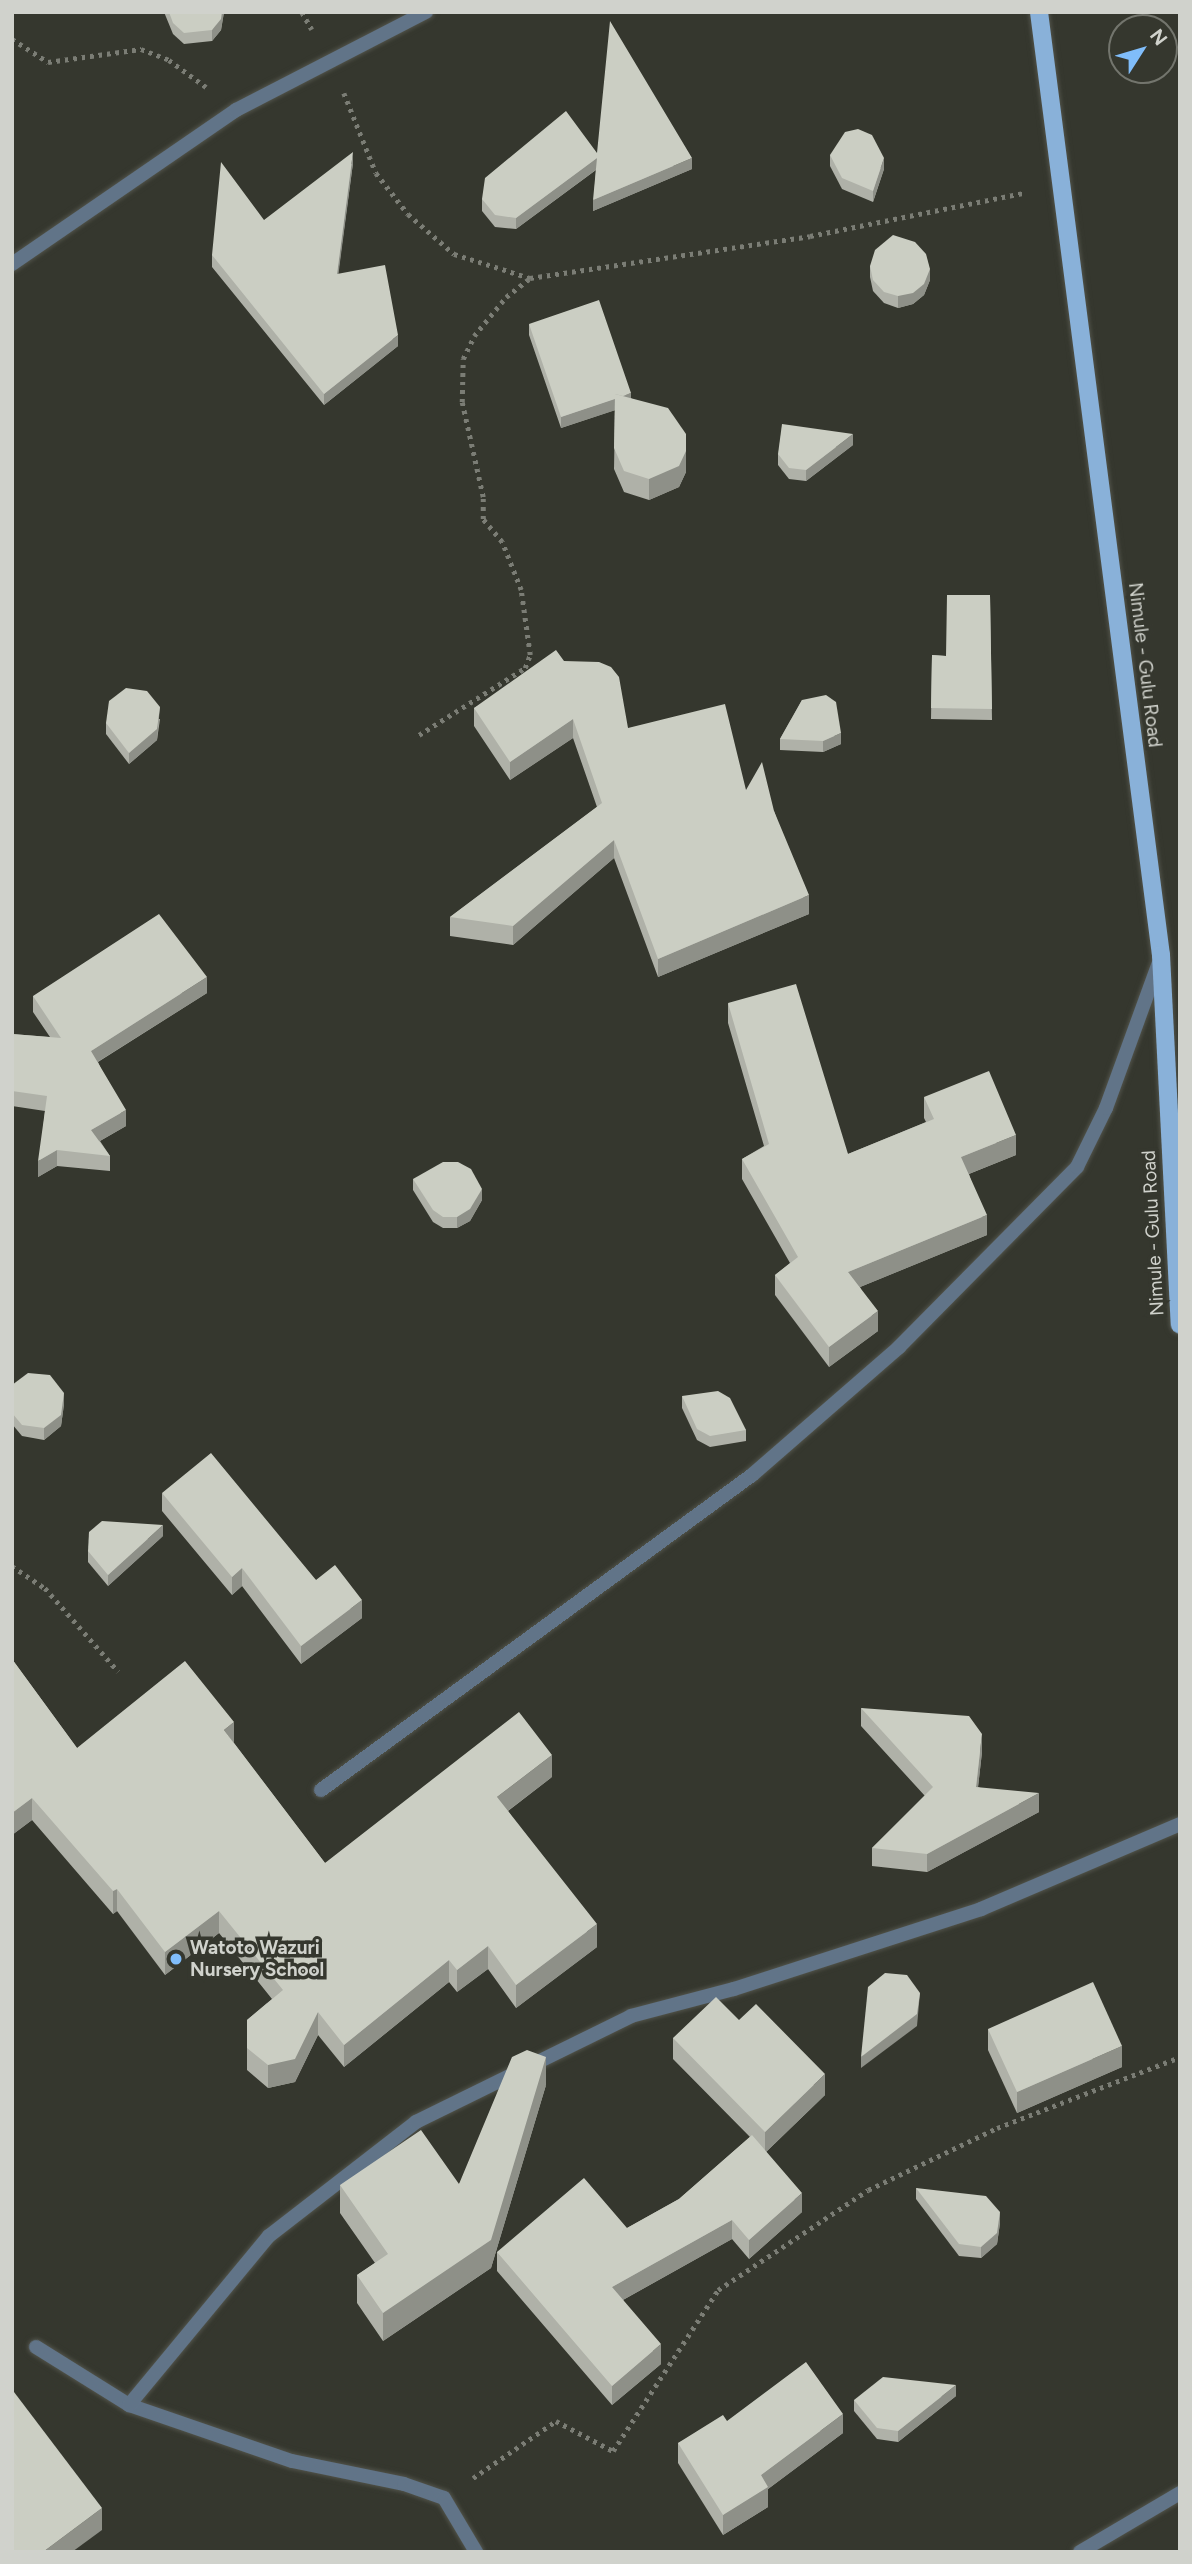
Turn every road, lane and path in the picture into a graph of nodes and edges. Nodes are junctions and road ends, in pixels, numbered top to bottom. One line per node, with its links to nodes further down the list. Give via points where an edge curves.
1 (426, 12): 4 (street)
2 (1039, 12): 6 (main road, Nimule - Gulu Road)
3 (12, 39): 5 (path, via 48,62 141,49 169,60)
4 (330, 58): 5 (street); 8 (path, via 373,168 408,214 454,254)
5 (236, 110): 7 (street)
6 (1062, 185): 8 (path, via 810,236); 10 (main road, Nimule - Gulu Road)
7 (12, 264)
8 (530, 278): 9 (path, via 506,297 474,336 463,359 462,402 481,486 483,519 502,542 521,590 530,655 525,668)
9 (419, 735)
10 (1161, 956): 11 (main road, Nimule - Gulu Road); 15 (street, via 1106,1108 1077,1167 908,1339 752,1475)
11 (1177, 1271): 12 (main road, Nimule - Gulu Road)
12 (1180, 1325)
13 (12, 1566): 14 (path, via 45,1588)
14 (118, 1671)
15 (321, 1790)
16 (1180, 1824): 19 (street, via 981,1909 734,1989 631,2016 416,2122 269,2236)
17 (1180, 2057): 21 (path, via 997,2128 868,2190 718,2290 613,2451 556,2421)
18 (36, 2347): 19 (street)
19 (129, 2405): 21 (street, via 292,2461 404,2484)
20 (1180, 2493): 23 (street)
21 (444, 2498): 22 (street)
22 (476, 2552)
23 (1080, 2552)

